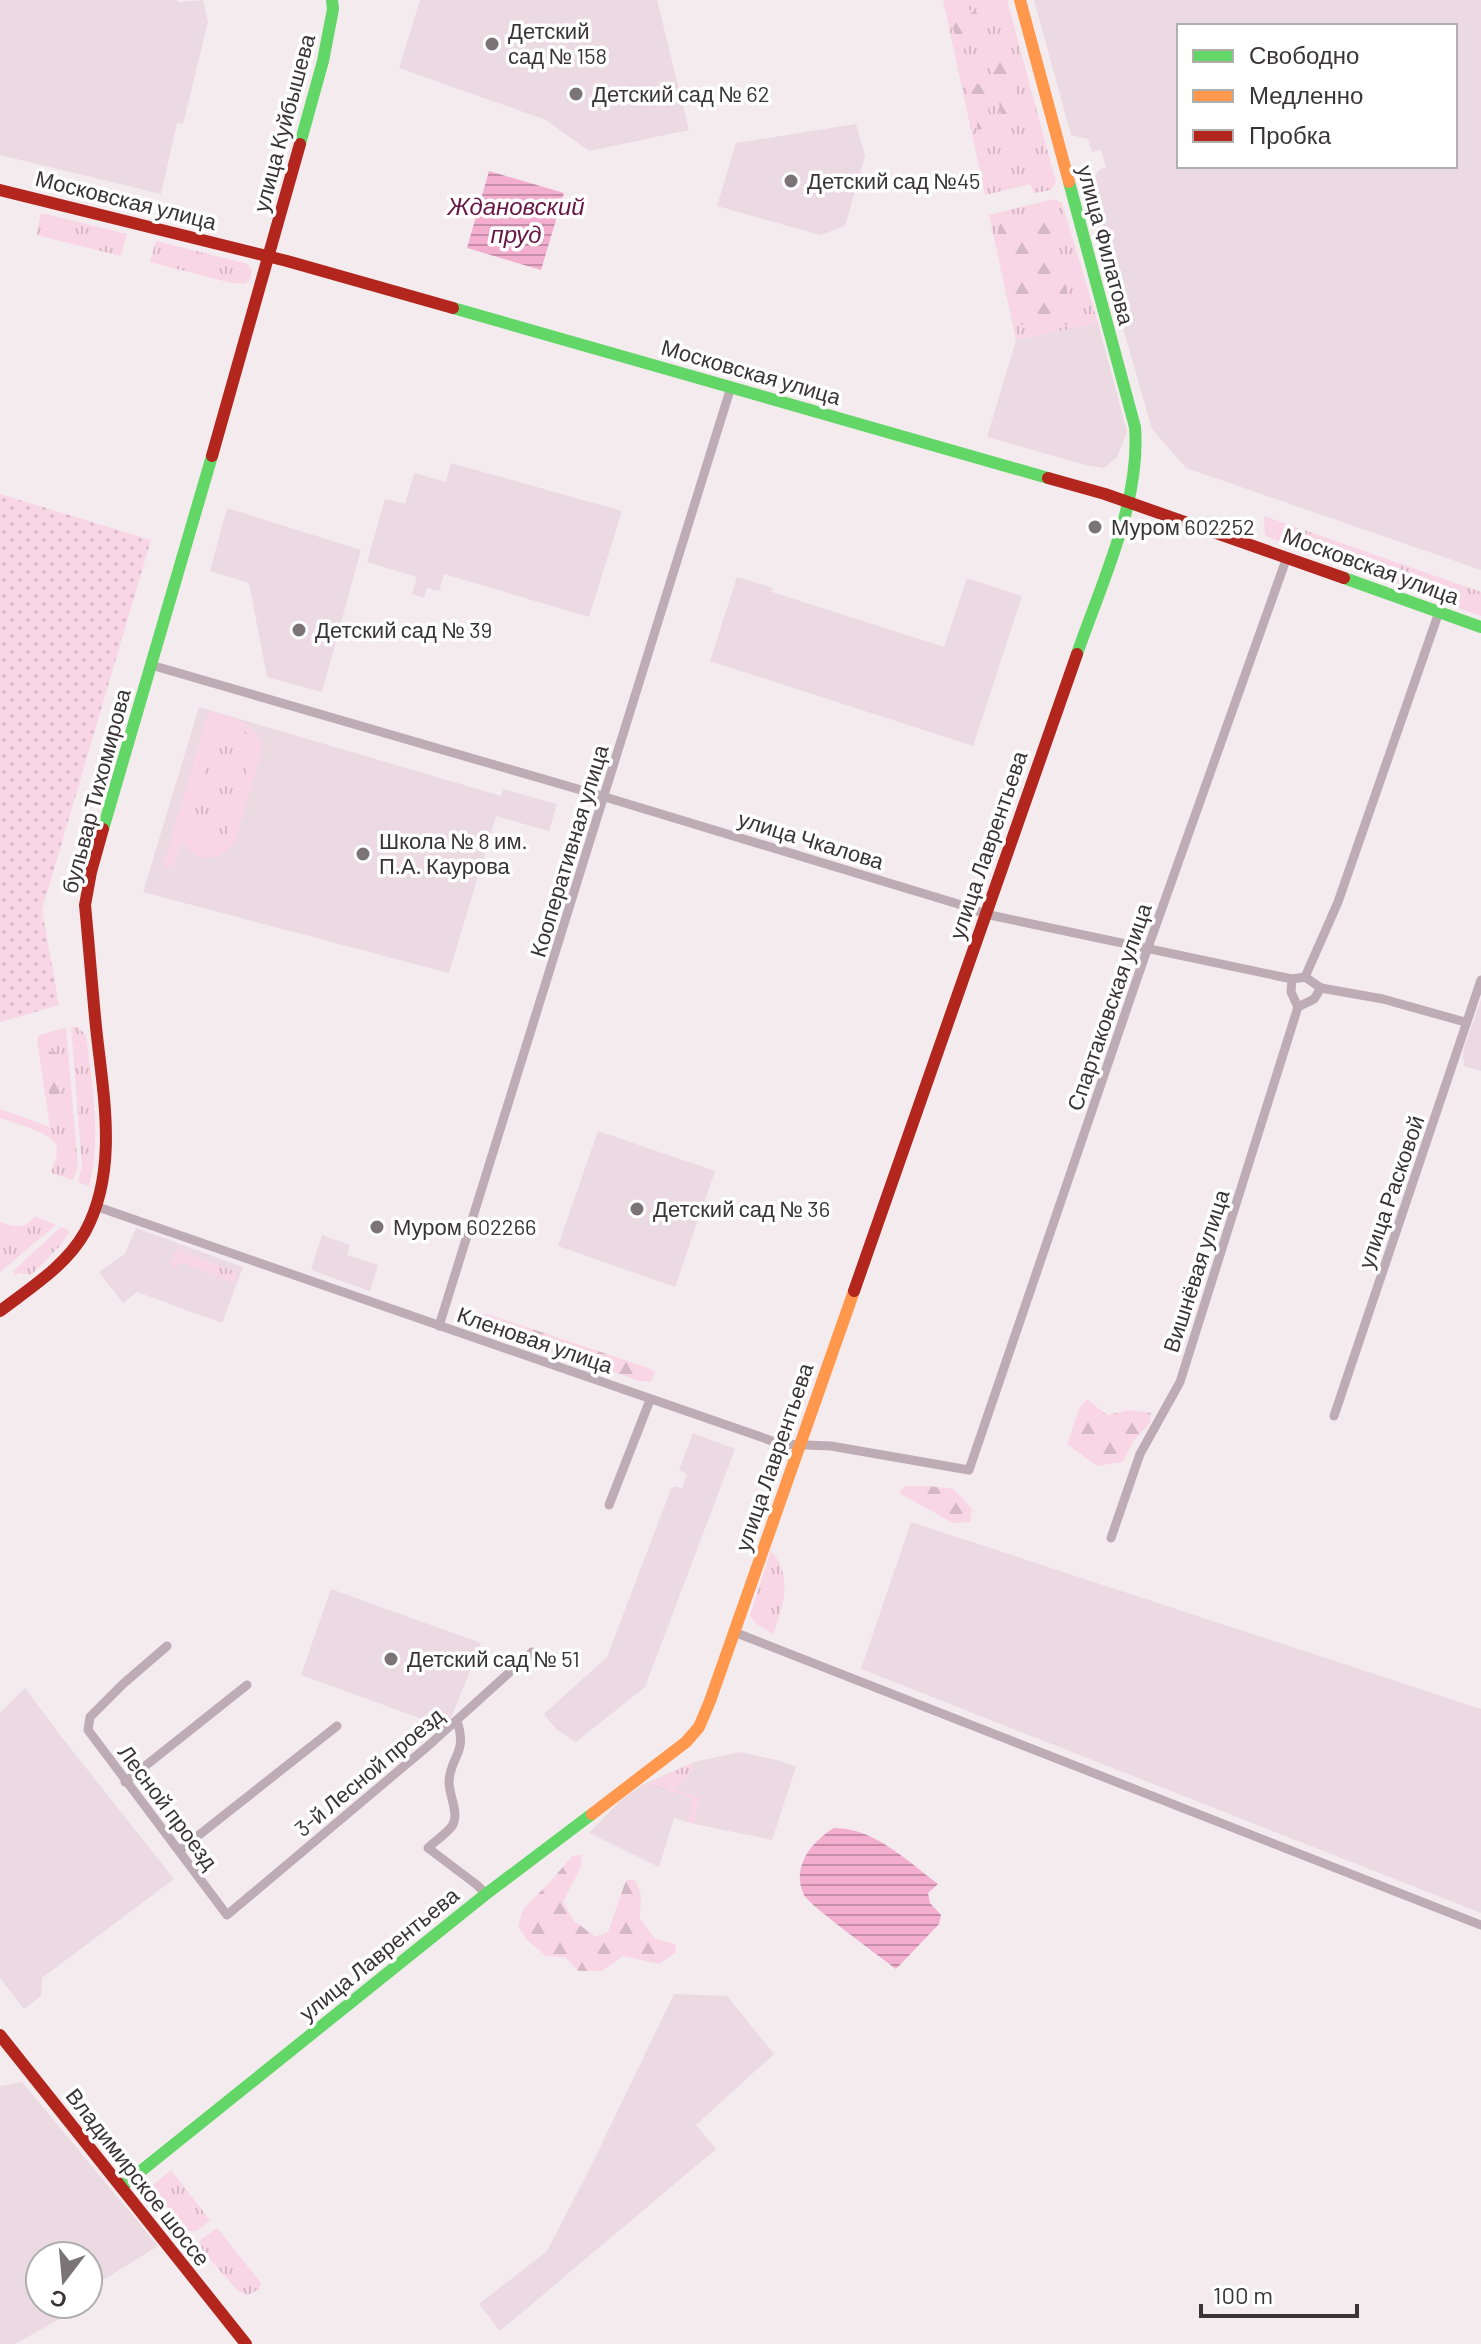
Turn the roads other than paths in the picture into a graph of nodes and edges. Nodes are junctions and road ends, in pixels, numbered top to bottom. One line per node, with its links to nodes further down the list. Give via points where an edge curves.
1 (332, 0): 4 (street, улица Куйбышева, via 323,61)
2 (1020, 0): 6 (street, улица Филатова, via 1135,427 1136,468)
3 (0, 190): 4 (street, Московская улица)
4 (269, 256): 5 (street, Московская улица); 10 (street, бульвар Тихомирова)
5 (731, 387): 6 (street, Московская улица); 11 (street, Кооперативная улица)
6 (1129, 501): 7 (street, Московская улица); 12 (street, улица Лаврентьева)
7 (1287, 557): 8 (street, Московская улица); 13 (street, Спартаковская улица)
8 (1439, 612): 9 (street, Московская улица); 14 (street, via 1338,902)
9 (1481, 627)
10 (151, 665): 11 (street, улица Чкалова); 20 (street, бульвар Тихомирова, via 85,905 104,1110)
11 (605, 797): 12 (street, улица Чкалова); 22 (street, Кооперативная улица)
12 (985, 914): 13 (street, улица Чкалова); 25 (street, улица Лаврентьева)
13 (1149, 949): 15 (street, улица Чкалова); 26 (street, Спартаковская улица)
14 (1305, 977): 15 (street, улица Чкалова); 17 (street)
15 (1292, 979): 18 (street, Вишнёвая улица)
16 (1481, 980): 19 (street, улица Расковой)
17 (1321, 988): 18 (street, via 1314,999); 19 (street)
18 (1298, 1007): 28 (street, Вишнёвая улица, via 1180,1382 1140,1454)
19 (1465, 1022): 24 (street, улица Расковой)
20 (98, 1207): 21 (street, бульвар Тихомирова, via 67,1255); 22 (street, Кленовая улица)
21 (0, 1311)
22 (439, 1326): 23 (street, Кленовая улица)
23 (650, 1400): 25 (street, Кленовая улица, via 781,1444); 27 (street)
24 (1334, 1416)
25 (799, 1445): 26 (street, Кленовая улица); 29 (street, улица Лаврентьева)
26 (969, 1470)
27 (609, 1505)
28 (1111, 1538)
29 (734, 1632): 37 (street, улица Лаврентьева, via 699,1727 686,1742); 39 (street)
30 (167, 1646): 35 (street, Лесной проезд, via 90,1717 88,1730)
31 (532, 1652): 33 (street, 3-й Лесной проезд)
32 (247, 1685): 35 (street)
33 (457, 1721): 37 (street, via 462,1736 449,1781 455,1817 428,1848); 38 (street, 3-й Лесной проезд)
34 (337, 1726): 36 (street)
35 (125, 1782): 36 (street, Лесной проезд)
36 (180, 1850): 38 (street, Лесной проезд)
37 (486, 1894): 41 (street, улица Лаврентьева)
38 (227, 1915)
39 (1481, 1925)
40 (0, 2035): 41 (street, Владимирское шоссе)
41 (121, 2187): 42 (street, Владимирское шоссе)
42 (246, 2344)

